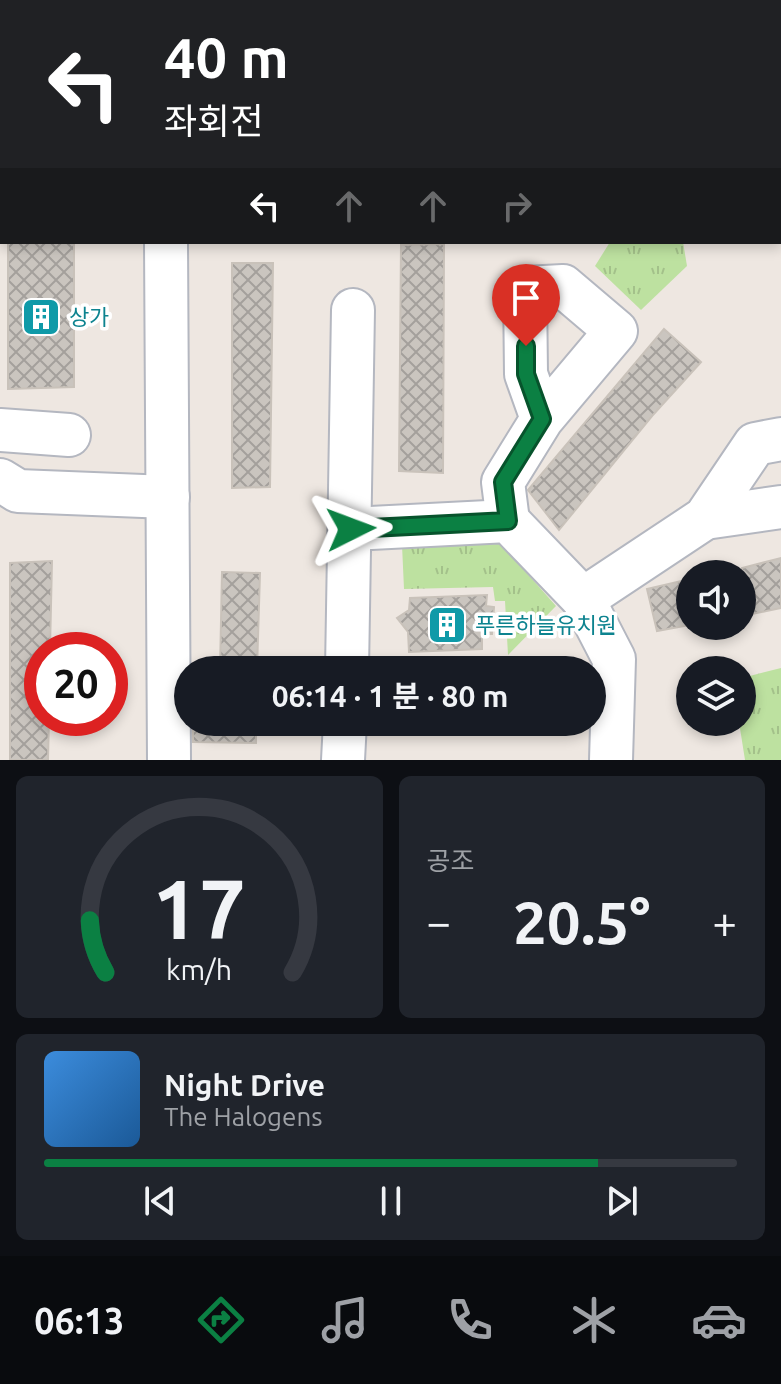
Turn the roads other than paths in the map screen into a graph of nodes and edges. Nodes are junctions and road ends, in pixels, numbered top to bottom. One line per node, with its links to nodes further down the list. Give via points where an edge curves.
1 (166, 244): 8 (street)
2 (353, 310): 12 (street)
3 (542, 419): 11 (street, via 503,482)
4 (0, 430): 5 (street)
5 (69, 435)
6 (781, 439): 10 (street, via 755,444)
7 (0, 480): 8 (street, via 18,491)
8 (168, 497): 18 (street)
9 (781, 507): 10 (street)
10 (705, 518): 13 (street)
11 (508, 521): 12 (street); 13 (street)
12 (351, 529): 14 (street)
13 (583, 599): 15 (street, via 614,659)
14 (347, 656)
15 (606, 683)
16 (606, 718): 20 (street)
17 (344, 736): 19 (street)
18 (169, 760)
19 (343, 760)
20 (611, 760)

